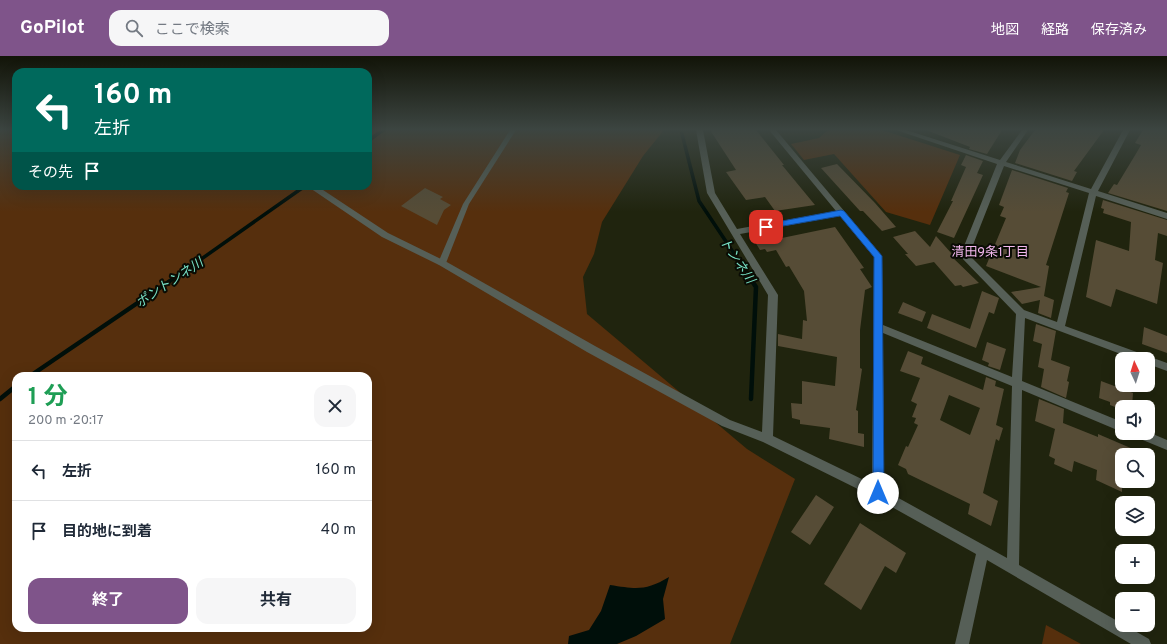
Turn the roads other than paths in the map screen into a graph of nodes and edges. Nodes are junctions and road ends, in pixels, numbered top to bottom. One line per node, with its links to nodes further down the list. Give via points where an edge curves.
1 (496, 157): 13 (lane, via 466,204)
2 (704, 157): 12 (street, via 711,193)
3 (795, 157): 10 (street)
4 (989, 157): 7 (street)
5 (1005, 157): 7 (street)
6 (1112, 157): 9 (street)
7 (1002, 162): 9 (street); 14 (street, via 964,256)
8 (317, 190): 13 (street, via 385,235)
9 (1093, 192): 11 (street); 16 (street)
10 (841, 213): 12 (street); 15 (street, via 878,256)
11 (1167, 216)
12 (735, 232): 22 (street, via 773,295)
13 (442, 263): 22 (street, via 726,423)
14 (1021, 313): 16 (street); 20 (street)
15 (879, 327): 20 (street); 25 (street)
16 (1060, 328): 17 (street)
17 (1125, 352)
18 (1155, 363): 19 (street)
19 (1167, 367)
20 (1017, 384): 21 (street); 27 (street)
21 (1115, 424)
22 (767, 439): 25 (street)
23 (1153, 440): 24 (street)
24 (1167, 446)
25 (878, 493): 26 (street)
26 (983, 551): 27 (street); 28 (street)
27 (1013, 568): 29 (street)
28 (962, 644)
29 (1144, 644)

